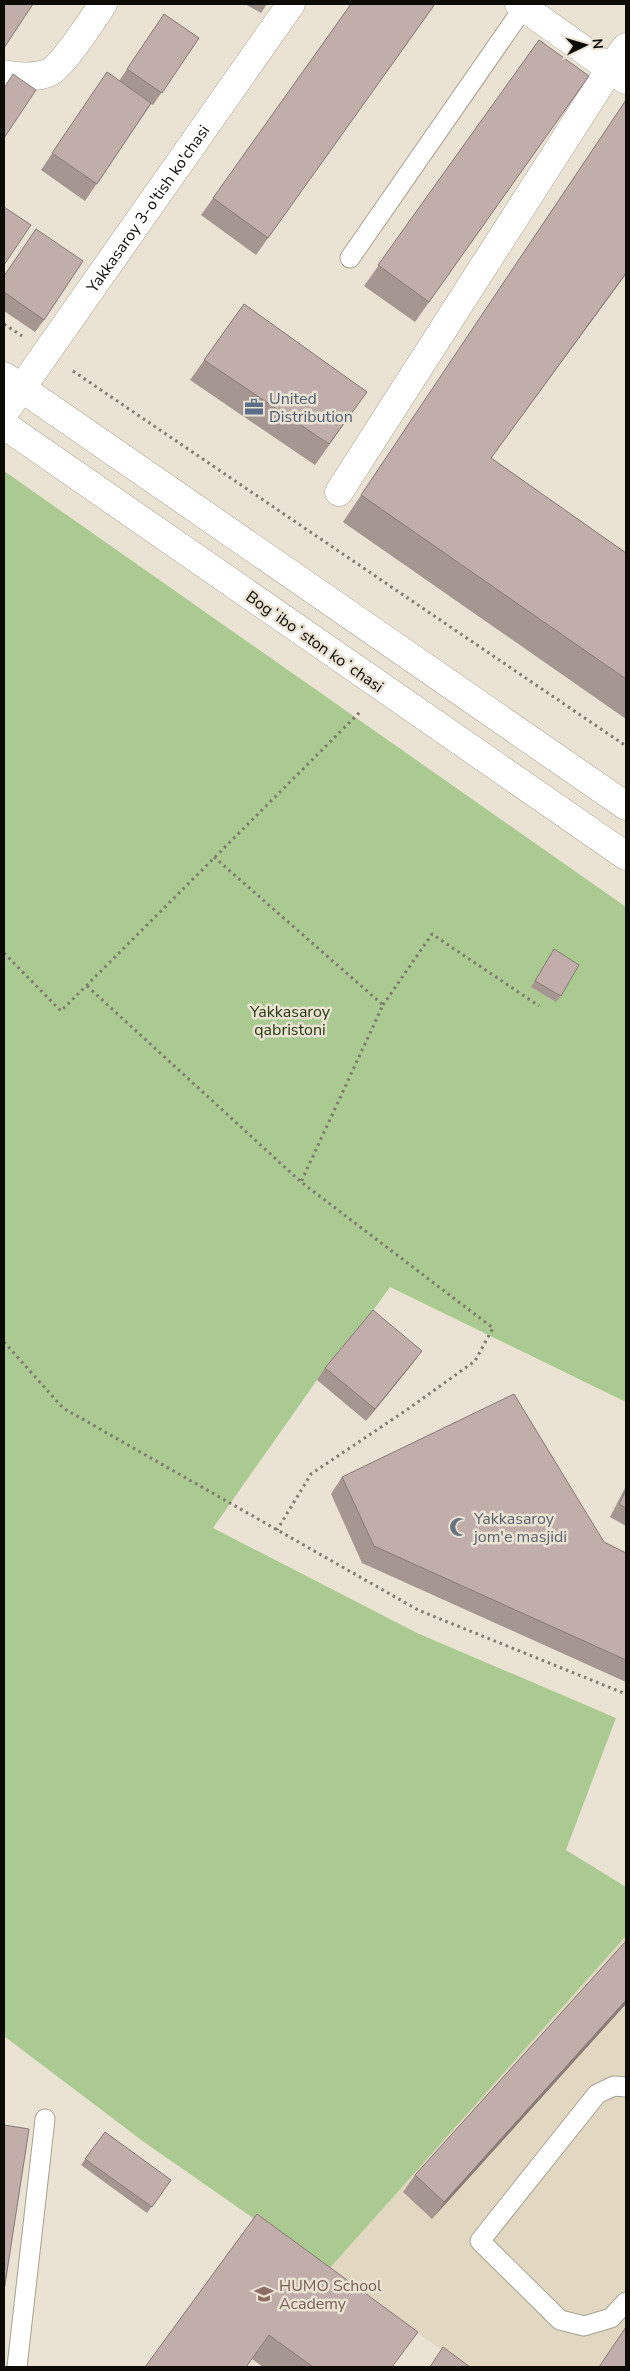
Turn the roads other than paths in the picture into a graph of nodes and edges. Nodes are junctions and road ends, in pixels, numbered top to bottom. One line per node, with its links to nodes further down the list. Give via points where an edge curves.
1 (103, 4): 5 (street, via 50,72 18,78)
2 (291, 4): 8 (street, Yakkasaroy 3-o'tish ko'chasi, via 46,353)
3 (522, 6): 6 (street); 7 (lane)
4 (626, 48): 6 (street)
5 (4, 74)
6 (618, 74): 11 (street)
7 (350, 258)
8 (13, 382): 9 (street, Yakkasaroy 3-o'tish ko'chasi); 12 (street)
9 (4, 413)
10 (4, 425): 13 (street, Bogʻiboʻston koʻchasi)
11 (339, 492)
12 (626, 806)
13 (626, 856)
14 (626, 2087): 16 (lane, via 614,2086 597,2094 480,2242 560,2320 584,2326 611,2318)
15 (45, 2119): 17 (lane)
16 (626, 2302)
17 (17, 2367)

